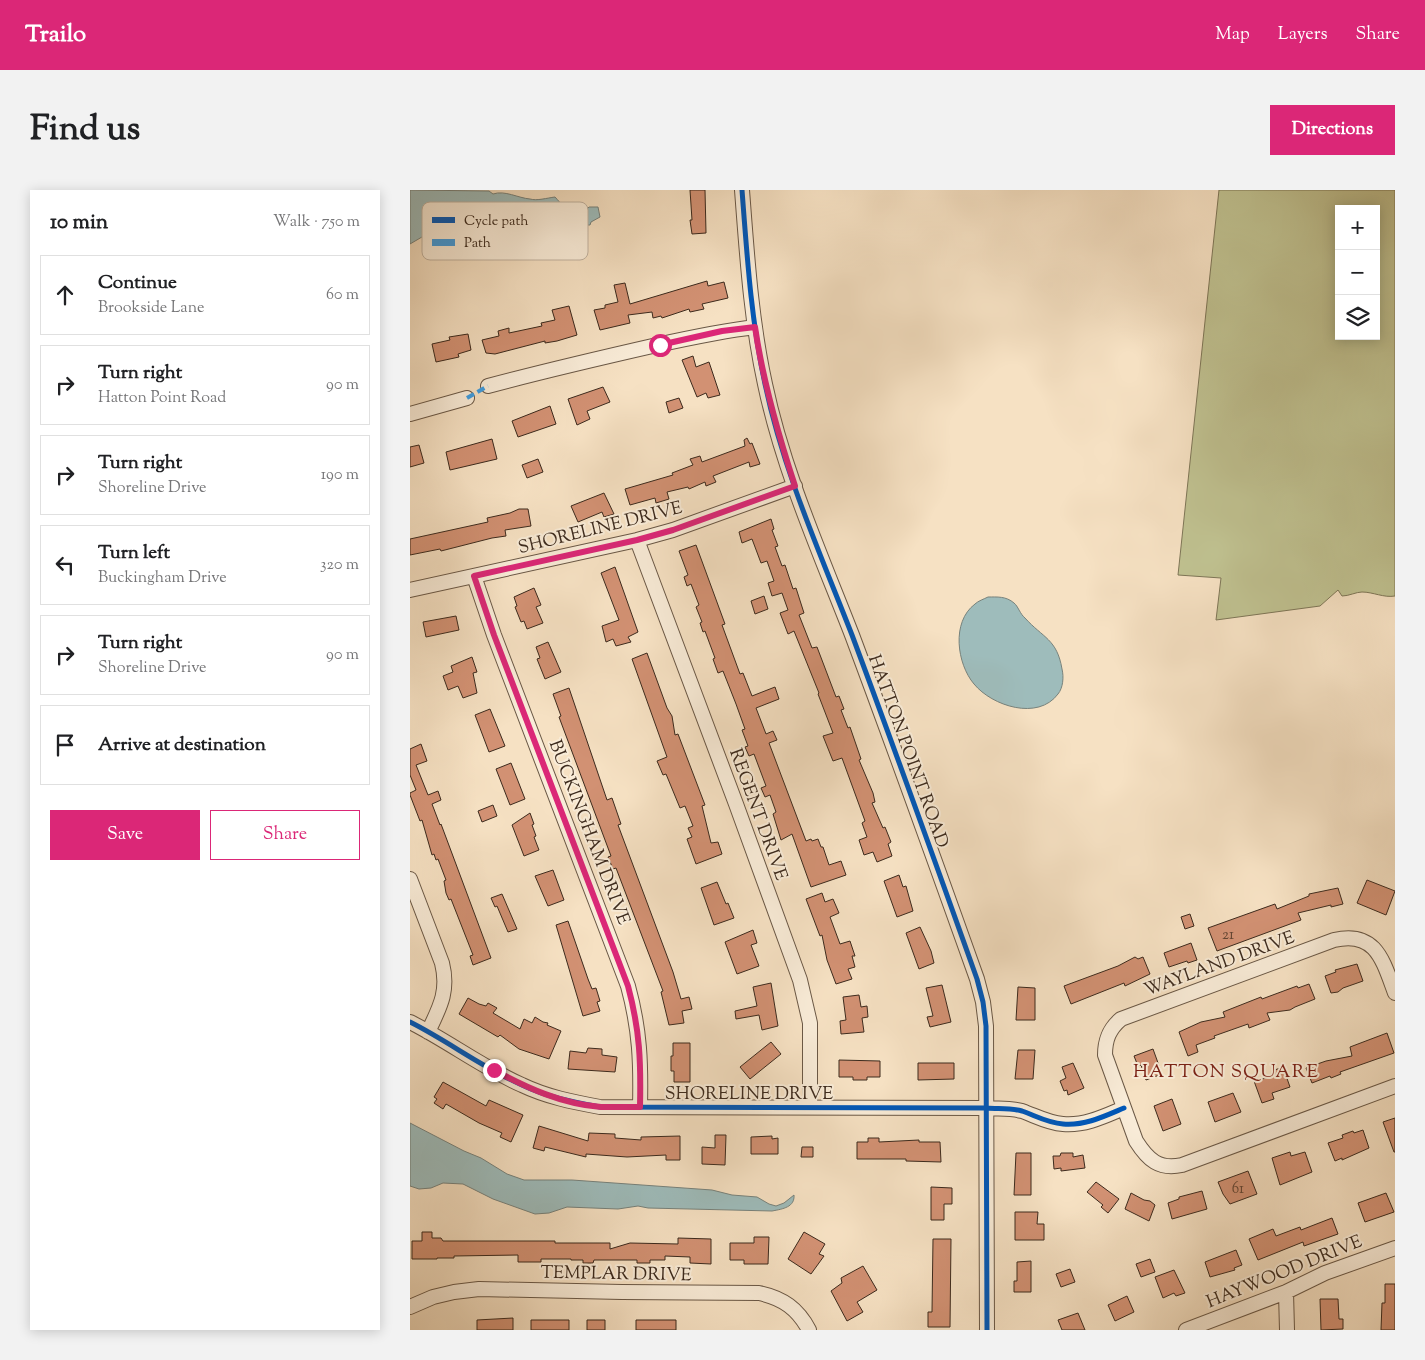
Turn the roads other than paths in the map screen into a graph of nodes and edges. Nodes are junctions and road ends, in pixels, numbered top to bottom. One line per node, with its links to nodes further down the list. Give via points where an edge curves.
1 (742, 190): 2 (street, HATTON POINT ROAD)
2 (755, 327): 3 (street, via 691,337); 6 (street, HATTON POINT ROAD, via 765,386)
3 (488, 386)
4 (468, 398): 5 (street)
5 (414, 413)
6 (795, 486): 7 (street, SHORELINE DRIVE); 17 (street, HATTON POINT ROAD, via 977,979 986,1026)
7 (637, 540): 8 (street, SHORELINE DRIVE); 16 (street, REGENT DRIVE, via 800,980 810,1023)
8 (474, 576): 9 (street, SHORELINE DRIVE); 15 (street, BUCKINGHAM DRIVE, via 628,986 640,1039)
9 (410, 590)
10 (410, 879): 13 (street, via 445,975 442,1002)
11 (1395, 993): 18 (street, WAYLAND DRIVE, via 1380,953 1363,940 1344,937 1121,1019 1108,1035 1105,1055)
12 (410, 1022): 13 (street, SHORELINE DRIVE)
13 (428, 1032): 15 (street, SHORELINE DRIVE, via 521,1085 550,1096 600,1107)
14 (1395, 1086): 18 (street, WAYLAND DRIVE, via 1171,1168 1154,1162 1143,1152)
15 (640, 1107): 16 (street, SHORELINE DRIVE)
16 (810, 1107): 17 (street, SHORELINE DRIVE)
17 (987, 1108): 18 (street, via 1020,1110 1050,1122 1065,1124 1098,1119); 23 (street, HATTON POINT ROAD)
18 (1124, 1108)
19 (1395, 1248): 20 (street, HAYWOOD DRIVE, via 1325,1273)
20 (1286, 1292): 24 (street, HAYWOOD DRIVE); 25 (street)
21 (410, 1307): 22 (street, TEMPLAR DRIVE, via 434,1297 479,1289 759,1293 784,1301 796,1310)
22 (810, 1330)
23 (986, 1330)
24 (1186, 1330)
25 (1287, 1330)

